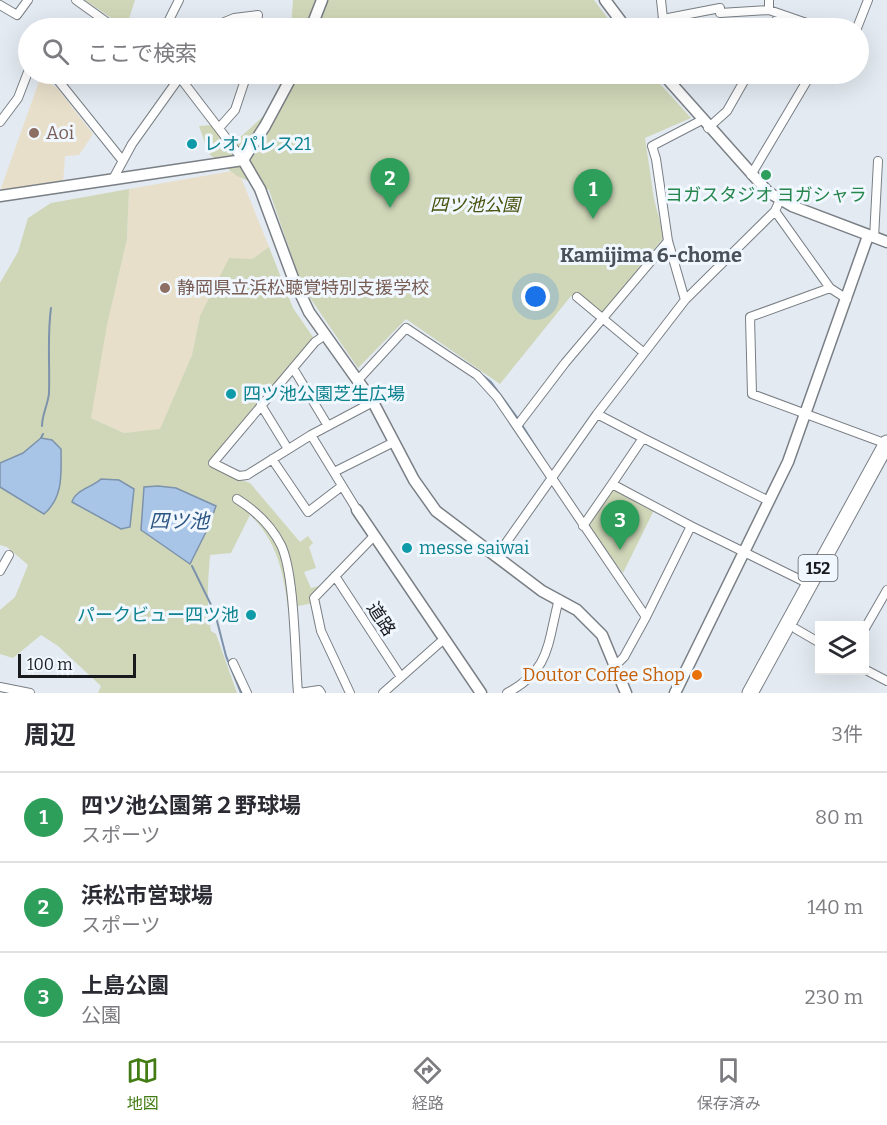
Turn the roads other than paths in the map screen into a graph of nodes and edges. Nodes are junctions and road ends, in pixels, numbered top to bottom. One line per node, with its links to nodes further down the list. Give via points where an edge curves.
1 (28, 0): 9 (street, via 17,15)
2 (76, 0): 12 (street)
3 (179, 0): 13 (street)
4 (322, 0): 16 (street)
5 (605, 0): 17 (street)
6 (661, 0): 18 (street)
7 (769, 0): 10 (street)
8 (868, 0): 22 (street)
9 (0, 5)
10 (769, 10): 11 (street); 19 (street, via 720,13 720,8)
11 (780, 14): 20 (street); 21 (street)
12 (101, 18)
13 (170, 18)
14 (234, 18): 15 (street, via 258,15)
15 (258, 18)
16 (315, 18)
17 (618, 18)
18 (663, 18)
19 (668, 18)
20 (778, 18)
21 (792, 18)
22 (861, 18)
23 (23, 84): 32 (street)
24 (61, 84): 35 (street)
25 (173, 84): 35 (street)
26 (186, 84): 34 (street)
27 (244, 84): 34 (street, via 235,110)
28 (288, 84): 36 (street)
29 (671, 84): 33 (street)
30 (742, 84): 33 (street, via 727,111)
31 (805, 84): 38 (street)
32 (0, 122)
33 (705, 124): 38 (street); 44 (street, via 651,146)
34 (219, 128): 36 (street)
35 (122, 160): 39 (street)
36 (243, 160): 39 (street); 51 (street, via 260,189 293,278)
37 (878, 160): 43 (street)
38 (751, 175): 41 (street)
39 (113, 179): 40 (street)
40 (0, 196)
41 (780, 200): 42 (street); 43 (street)
42 (775, 211): 46 (street); 49 (street)
43 (871, 237): 45 (street); 48 (street)
44 (668, 242): 49 (street); 50 (street)
45 (887, 242)
46 (830, 288): 48 (street); 58 (street, via 750,317 752,394)
47 (577, 297): 50 (street)
48 (847, 299): 58 (street)
49 (685, 300): 52 (street)
50 (604, 318): 52 (street); 59 (street)
51 (325, 335): 53 (street); 54 (street)
52 (643, 352): 57 (street)
53 (293, 368): 56 (street); 60 (street)
54 (358, 380): 55 (street); 59 (street, via 406,328 482,380)
55 (373, 402): 60 (street); 63 (street)
56 (261, 405): 65 (street); 66 (street, via 213,464 239,476 248,475)
57 (597, 414): 62 (street); 69 (street)
58 (806, 415): 64 (street); 73 (street)
59 (519, 424): 69 (street)
60 (328, 426): 61 (street)
61 (311, 435): 65 (street); 68 (street)
62 (643, 438): 70 (street); 73 (street)
63 (394, 442): 68 (street); 80 (street, via 436,511)
64 (887, 443): 83 (highway, 152)
65 (288, 449): 66 (street)
66 (272, 459): 71 (street, via 308,512)
67 (887, 463): 88 (highway, 152)
68 (334, 472): 71 (street)
69 (553, 476): 75 (street); 80 (street)
70 (612, 484): 75 (street); 76 (street)
71 (342, 486): 74 (street)
72 (237, 499): 100 (street, via 258,513 282,547)
73 (769, 501): 78 (street)
74 (357, 510): 77 (street)
75 (586, 522): 86 (street)
76 (691, 526): 78 (street); 86 (street)
77 (374, 536): 82 (street); 89 (street)
78 (745, 551): 83 (street); 107 (street)
79 (9, 555): 81 (street)
80 (496, 557): 85 (street)
81 (0, 572)
82 (335, 576): 94 (street, 道路); 102 (street, via 314,598 321,631)
83 (809, 584): 108 (highway, 152)
84 (887, 590): 87 (street)
85 (559, 599): 92 (street, via 577,610 602,635); 105 (street, via 541,666 530,679)
86 (646, 617): 92 (street)
87 (869, 621)
88 (796, 629): 90 (street); 109 (highway, 152)
89 (444, 639): 94 (street); 104 (street)
90 (815, 641)
91 (233, 663): 99 (street)
92 (616, 665): 106 (street)
93 (869, 672): 95 (street)
94 (401, 677): 103 (street)
95 (887, 681)
96 (0, 687): 97 (street)
97 (18, 692): 98 (street)
98 (30, 693)
99 (247, 693)
100 (299, 693): 101 (street)
101 (321, 693)
102 (350, 693)
103 (383, 693)
104 (482, 693)
105 (507, 693)
106 (626, 693)
107 (675, 693)
108 (750, 693)
109 (762, 693)

